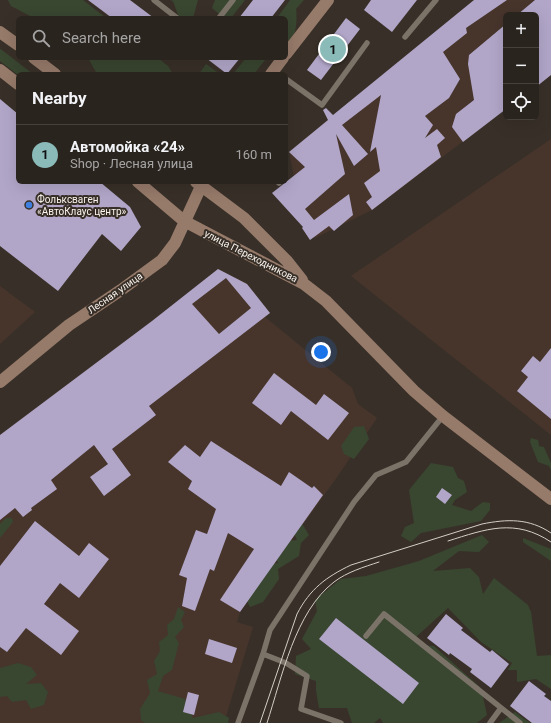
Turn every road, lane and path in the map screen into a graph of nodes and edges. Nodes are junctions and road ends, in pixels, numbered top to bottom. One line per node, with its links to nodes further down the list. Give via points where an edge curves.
1 (154, 0): 5 (lane)
2 (233, 0): 6 (lane)
3 (328, 0): 11 (main road)
4 (436, 0): 8 (lane)
5 (174, 16)
6 (221, 16)
7 (0, 32): 10 (main road)
8 (406, 37)
9 (367, 43): 17 (lane, via 322,105)
10 (16, 44)
11 (288, 51)
12 (37, 60): 15 (main road)
13 (282, 60): 16 (main road)
14 (0, 70): 18 (main road)
15 (52, 72)
16 (275, 72)
17 (288, 80)
18 (16, 82)
19 (140, 184): 22 (main road, улица Переходникова)
20 (200, 184): 22 (main road, Лесная улица)
21 (201, 184): 23 (main road, улица Переходникова, via 244,218 287,261)
22 (184, 221): 23 (main road, улица Переходникова); 24 (main road, Лесная улица, via 175,243 162,260 69,326)
23 (304, 284): 25 (main road, via 326,301 409,386)
24 (0, 382)
25 (443, 416): 26 (main road); 28 (lane, via 406,462 376,475 354,502 270,630)
26 (551, 499)
27 (366, 636): 29 (lane, via 384,614)
28 (263, 654): 30 (lane); 31 (lane, via 286,663 307,676 301,709)
29 (501, 708): 32 (lane); 33 (lane)
30 (238, 723)
31 (341, 723)
32 (490, 723)
33 (520, 723)

